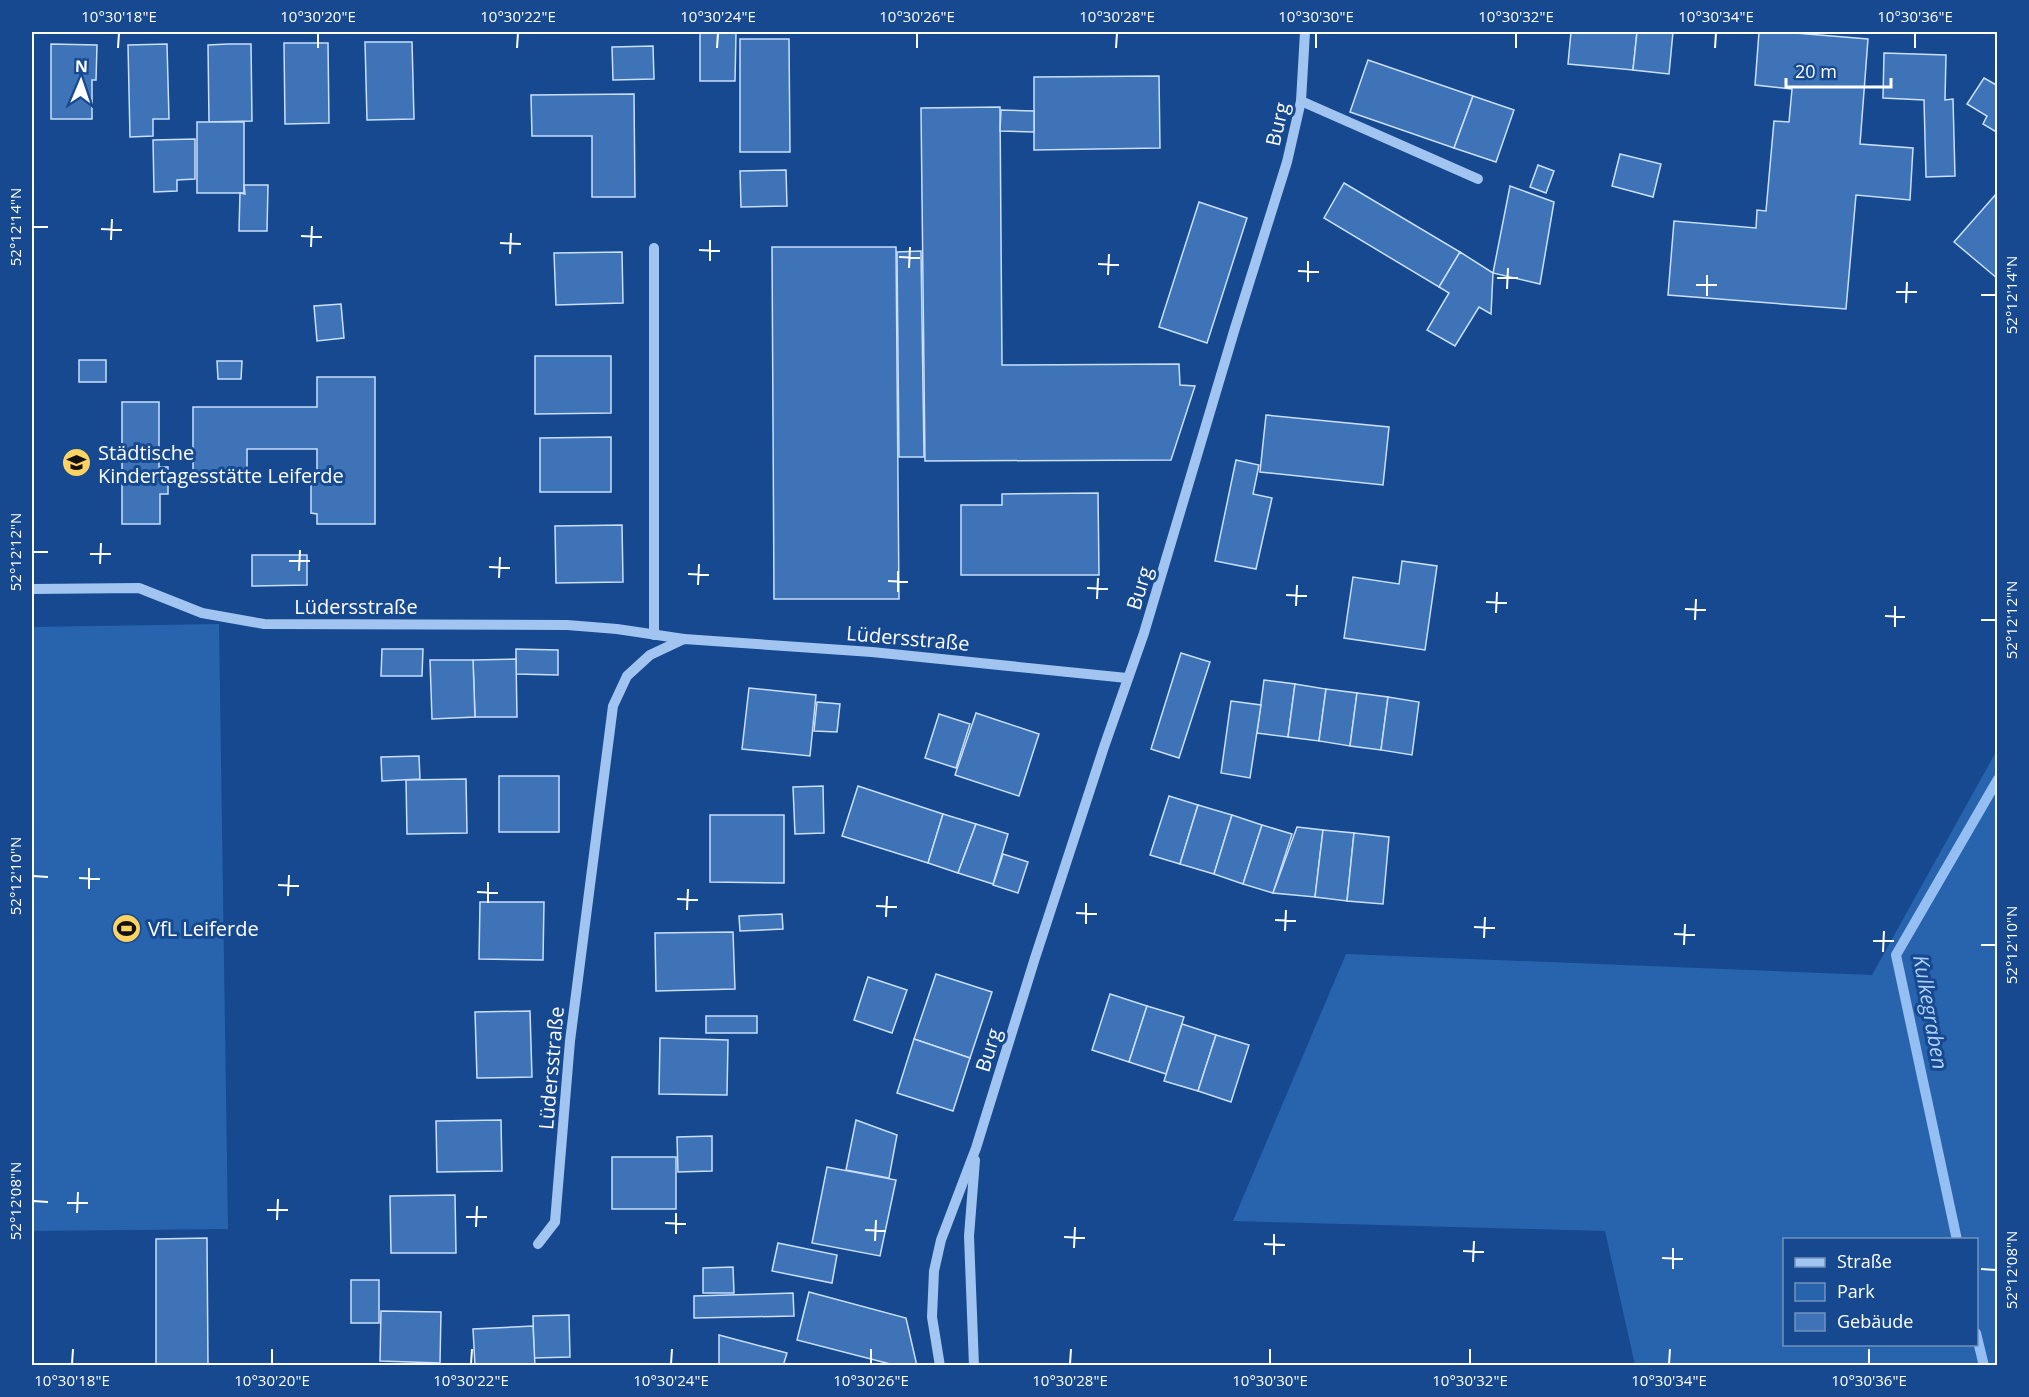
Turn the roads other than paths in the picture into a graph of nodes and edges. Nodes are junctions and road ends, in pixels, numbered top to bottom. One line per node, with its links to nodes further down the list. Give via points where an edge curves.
1 (1305, 32): 2 (street, Burg)
2 (1301, 101): 3 (street); 8 (street, Burg, via 1287,162)
3 (1478, 179)
4 (654, 248): 6 (street)
5 (32, 589): 6 (street, Lüdersstraße, via 140,588 202,613 264,624 567,625)
6 (654, 635): 7 (street, Lüdersstraße)
7 (684, 639): 8 (street, Lüdersstraße, via 873,652); 10 (street, Lüdersstraße, via 650,655 627,676 613,706 570,1041 555,1222)
8 (1127, 678): 9 (street, Burg)
9 (976, 1148): 11 (street, Burg, via 933,1271 932,1317); 12 (street, Burg, via 969,1236)
10 (538, 1244)
11 (940, 1365)
12 (974, 1365)

